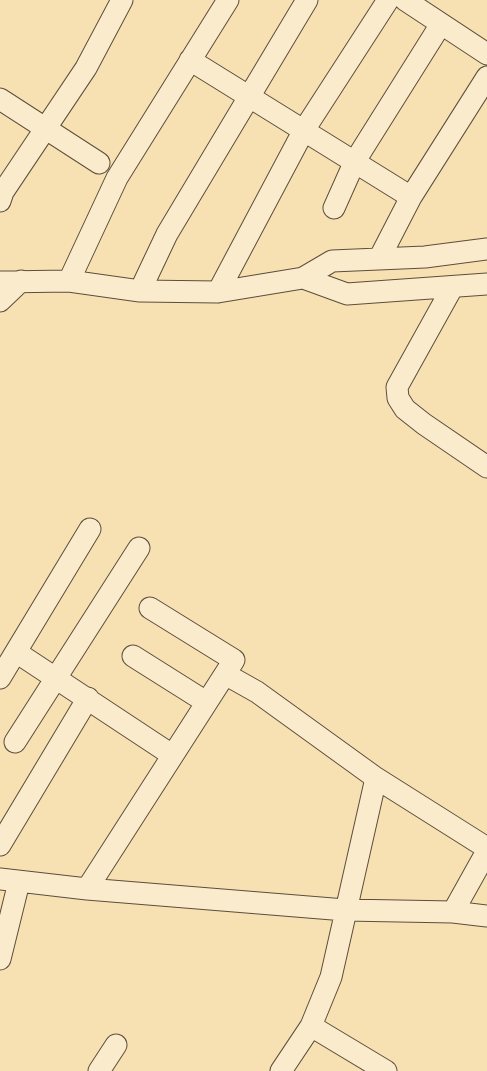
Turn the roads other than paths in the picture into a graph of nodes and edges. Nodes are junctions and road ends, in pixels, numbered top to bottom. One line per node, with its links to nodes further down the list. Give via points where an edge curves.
1 (122, 0): 12 (street, via 86,68)
2 (228, 0): 8 (street)
3 (307, 0): 10 (street)
4 (388, 0): 13 (street)
5 (405, 0): 6 (street)
6 (441, 24): 7 (street); 14 (street)
7 (487, 54)
8 (190, 60): 10 (street); 23 (street, via 117,178)
9 (487, 78): 16 (street)
10 (248, 96): 13 (street); 26 (street, via 167,234)
11 (0, 99): 12 (street)
12 (45, 128): 15 (street); 17 (street, via 2,192)
13 (304, 130): 14 (street); 27 (street)
14 (355, 161): 16 (street); 18 (street)
15 (99, 163)
16 (411, 197): 20 (street)
17 (0, 201)
18 (334, 208)
19 (487, 249): 20 (street)
20 (379, 259): 21 (street, via 332,261)
21 (304, 278): 25 (street, via 347,294); 27 (street)
22 (10, 281): 23 (street); 28 (street)
23 (69, 281): 26 (street)
24 (487, 284): 25 (street)
25 (452, 288): 29 (street, via 397,388 398,398 405,409 424,424)
26 (140, 291): 27 (street)
27 (218, 292)
28 (0, 301)
29 (487, 467)
30 (90, 529): 33 (street)
31 (139, 548): 37 (street)
32 (150, 608): 35 (street, via 234,660)
33 (16, 652): 36 (street); 37 (street)
34 (133, 656): 39 (street)
35 (225, 674): 39 (street); 42 (street, via 257,692)
36 (0, 678)
37 (58, 678): 38 (street); 40 (street)
38 (88, 698): 41 (street); 43 (street)
39 (206, 702): 41 (street)
40 (15, 742)
41 (172, 755): 46 (street)
42 (376, 778): 44 (street); 47 (street)
43 (0, 845)
44 (487, 850): 48 (street)
45 (10, 880): 46 (street); 50 (street)
46 (87, 889): 47 (street)
47 (345, 910): 48 (street); 51 (street, via 331,977)
48 (453, 912): 49 (street)
49 (487, 916)
50 (0, 959)
51 (311, 1026): 54 (street); 55 (street)
52 (116, 1045): 53 (street)
53 (99, 1071)
54 (282, 1071)
55 (386, 1071)

